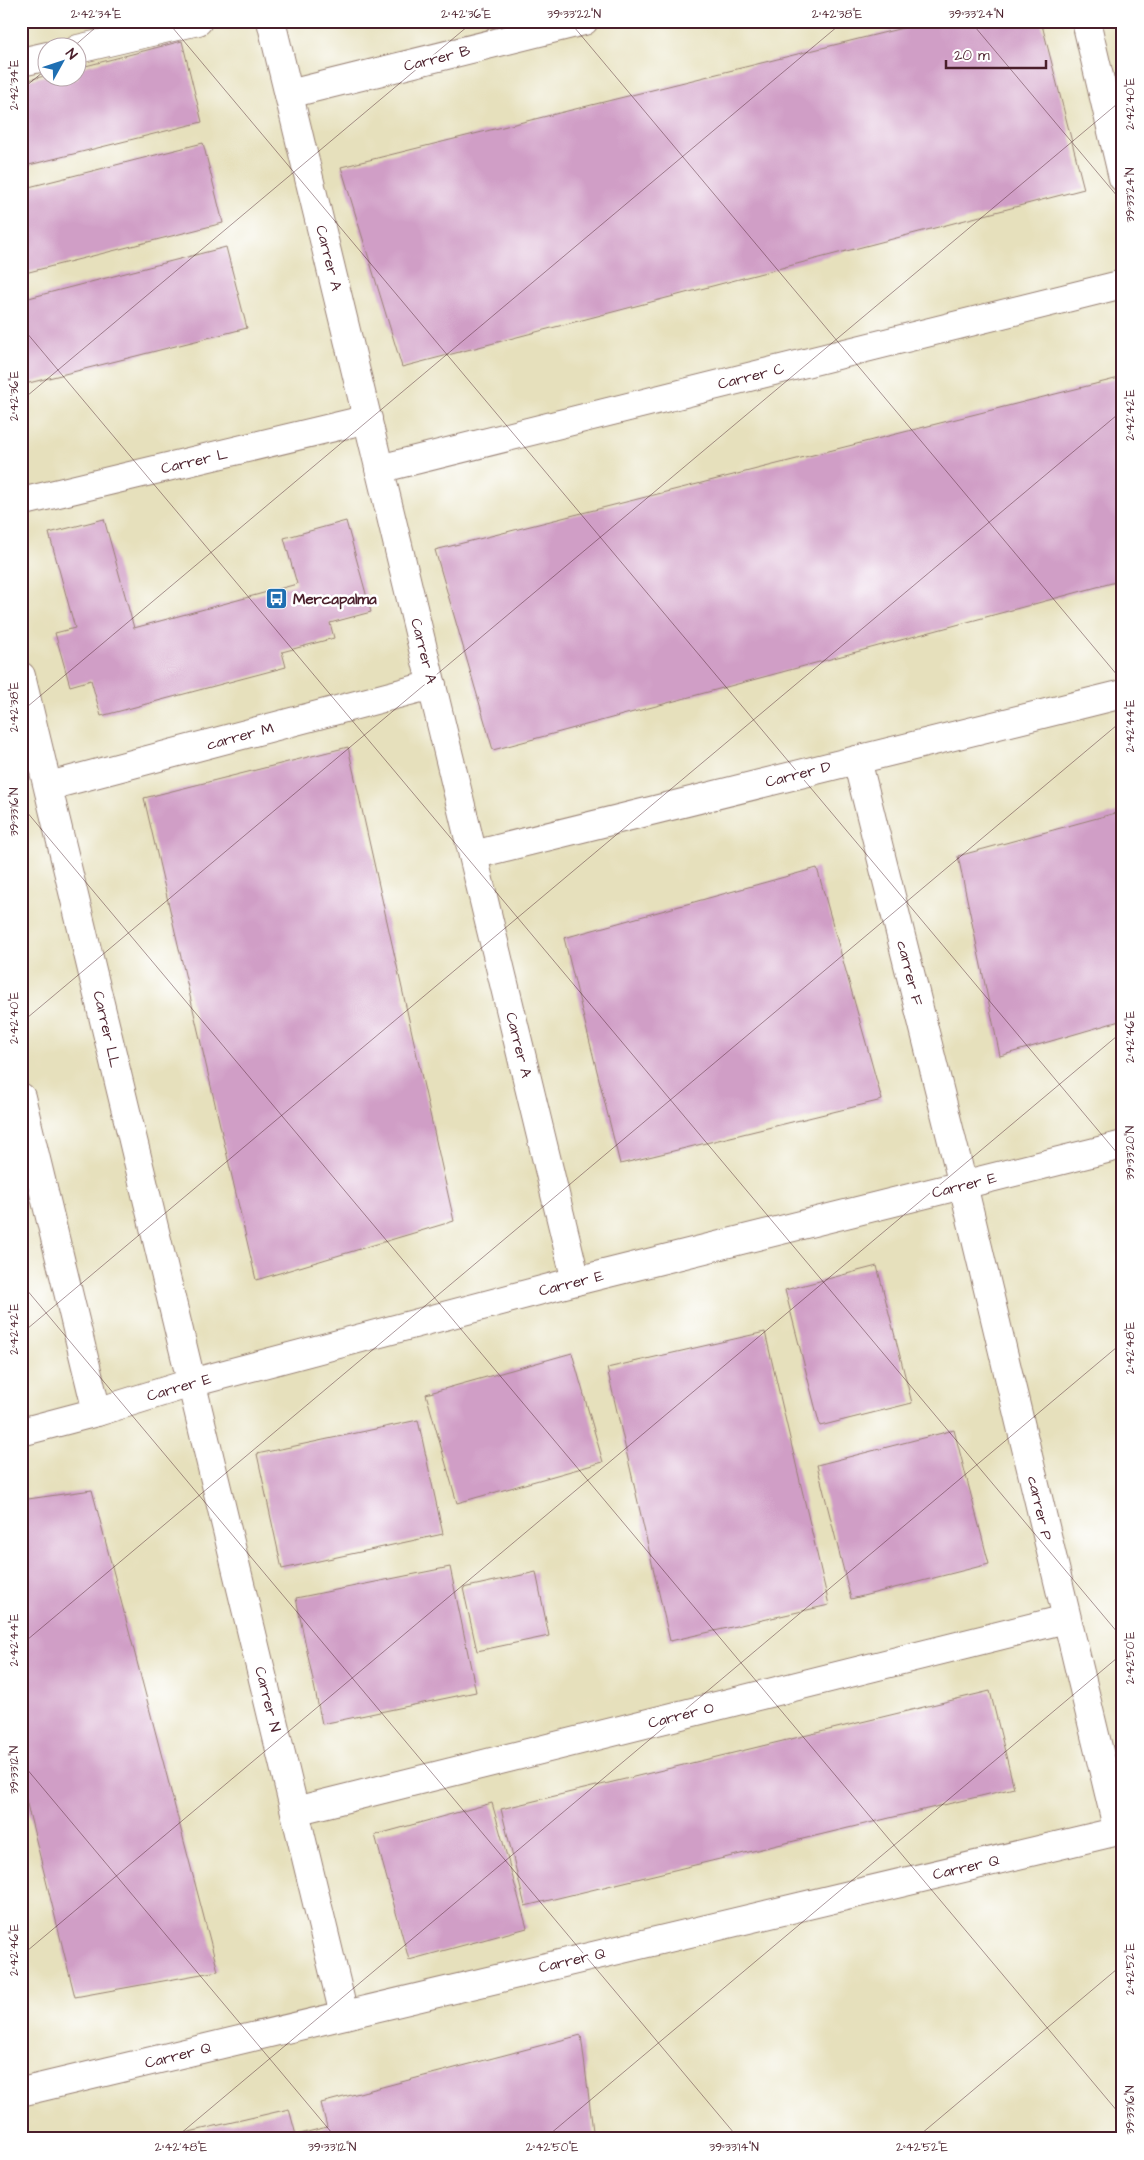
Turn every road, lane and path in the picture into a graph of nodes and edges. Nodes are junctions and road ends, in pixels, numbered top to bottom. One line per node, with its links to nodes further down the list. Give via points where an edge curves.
1 (198, 21): 5 (lane)
2 (271, 21): 8 (lane, Carrer A)
3 (584, 21): 8 (lane, Carrer B)
4 (1086, 21): 9 (lane)
5 (88, 47)
6 (38, 58): 7 (lane)
7 (21, 62)
8 (289, 94): 11 (lane, Carrer A)
9 (1123, 178)
10 (1123, 284): 12 (lane, Carrer C)
11 (368, 419): 12 (lane, Carrer A); 13 (lane, Carrer L)
12 (380, 469): 15 (lane, Carrer A)
13 (21, 502)
14 (21, 676): 18 (lane, Carrer LL)
15 (432, 686): 18 (lane, carrer M); 19 (lane, Carrer A)
16 (1123, 694): 17 (lane, Carrer D)
17 (857, 760): 19 (lane, Carrer D); 22 (lane, carrer F)
18 (49, 786): 24 (lane, Carrer LL)
19 (473, 855): 23 (lane, Carrer A)
20 (21, 1097): 25 (lane)
21 (1123, 1145): 22 (lane, Carrer E)
22 (963, 1185): 23 (lane, Carrer E); 27 (lane, carrer P)
23 (576, 1281): 24 (lane, Carrer E)
24 (191, 1383): 25 (lane, Carrer E); 28 (lane, Carrer N)
25 (96, 1412): 26 (lane, Carrer E)
26 (21, 1432)
27 (1066, 1619): 28 (lane, Carrer O); 29 (lane, carrer P)
28 (295, 1811): 30 (lane, Carrer N)
29 (1120, 1830): 30 (lane, Carrer Q)
30 (344, 2014): 31 (lane, Carrer Q)
31 (21, 2092)

